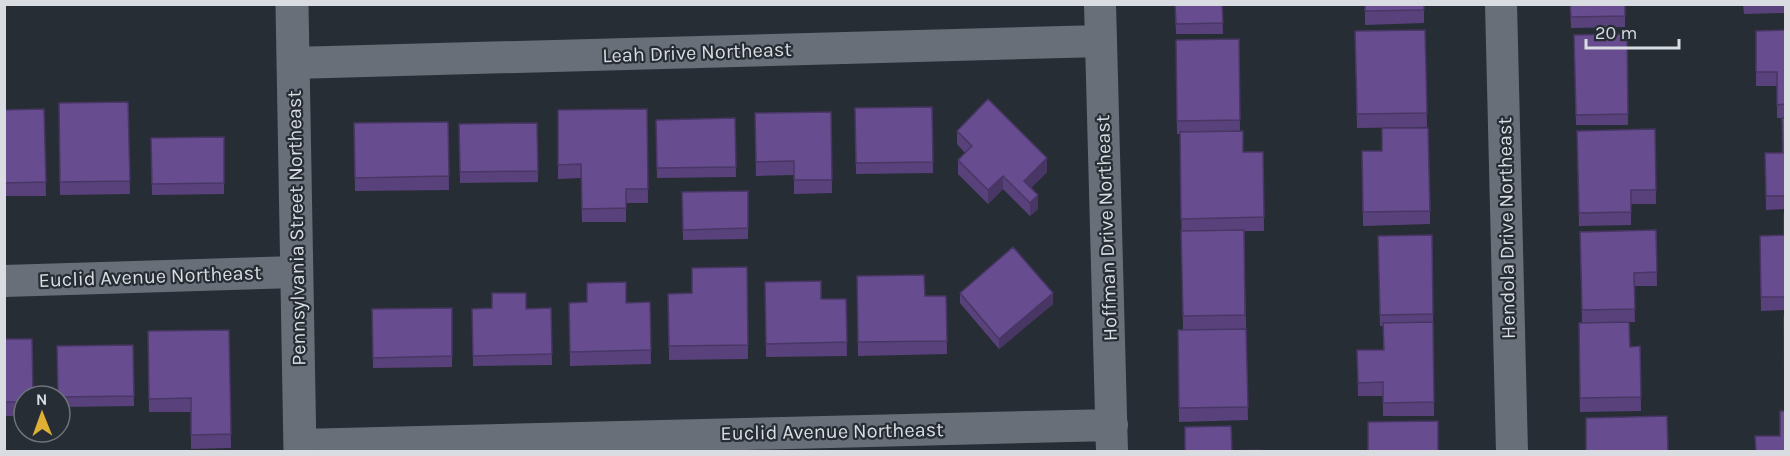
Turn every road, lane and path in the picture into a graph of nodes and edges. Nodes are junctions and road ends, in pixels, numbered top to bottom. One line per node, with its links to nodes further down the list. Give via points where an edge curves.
1 (291, 4): 5 (street, Pennsylvania Street Northeast)
2 (1100, 4): 4 (street, Hoffman Drive Northeast)
3 (1501, 4): 10 (street, Hendola Drive Northeast)
4 (1101, 41): 5 (street, Leah Drive Northeast); 8 (street, Hoffman Drive Northeast)
5 (293, 63): 6 (street, Pennsylvania Street Northeast)
6 (296, 272): 7 (street, Euclid Avenue Northeast); 9 (street, Pennsylvania Street Northeast)
7 (4, 281)
8 (1112, 438): 9 (street, Euclid Avenue Northeast)
9 (300, 448)
10 (1512, 452)

